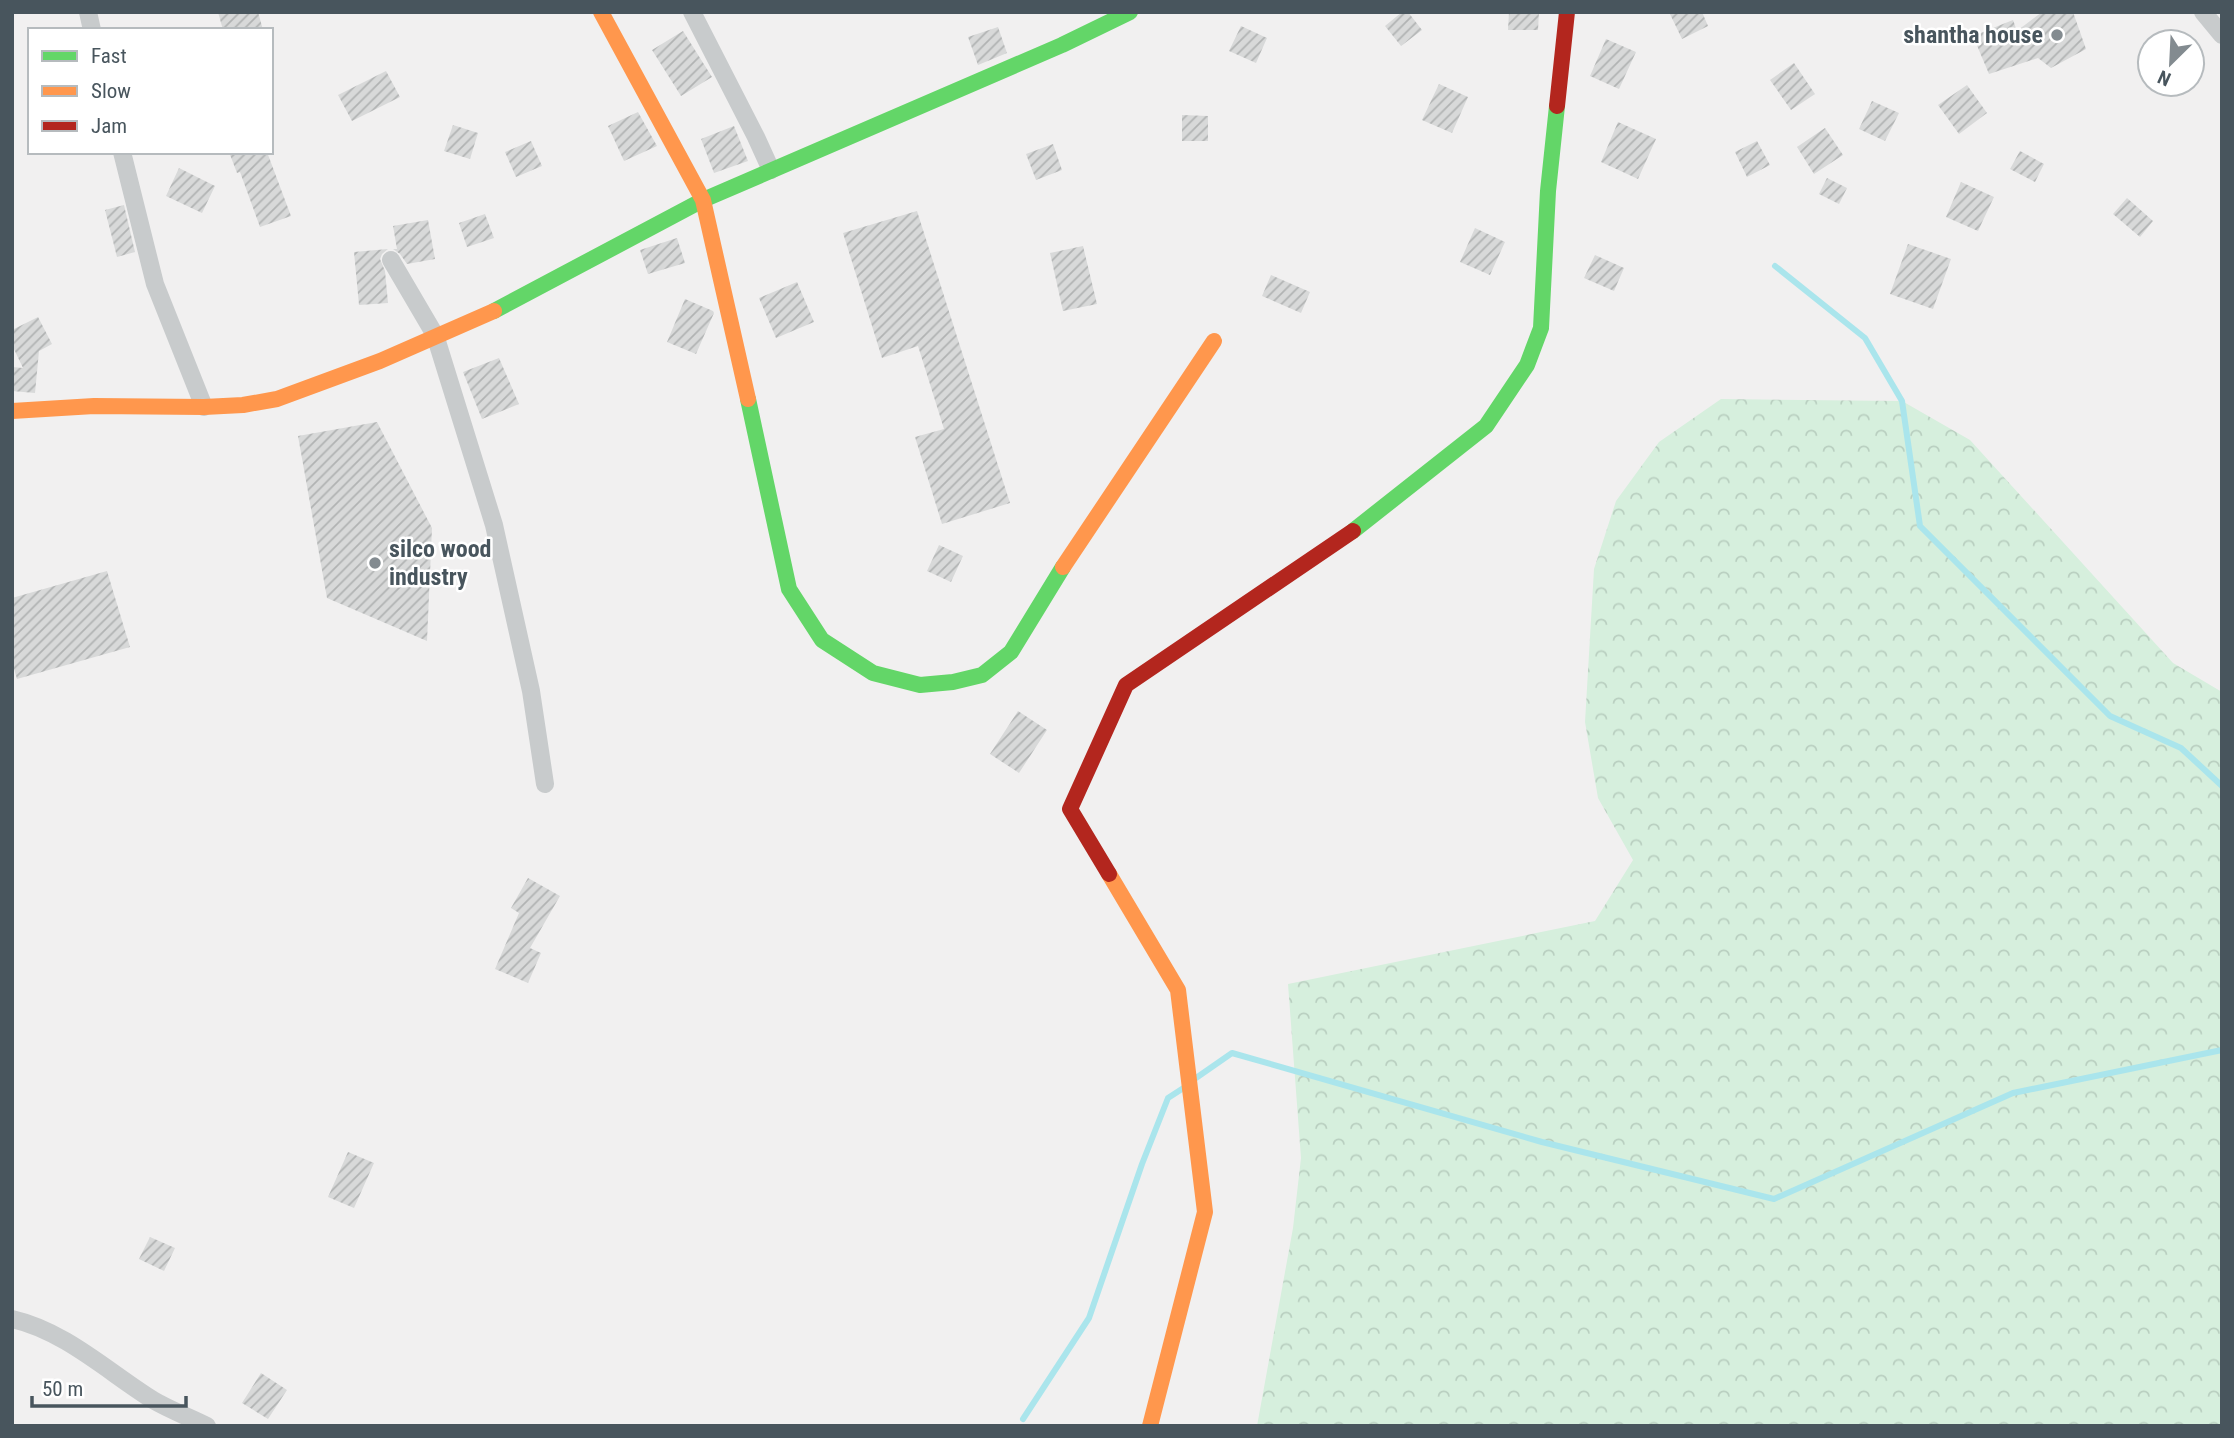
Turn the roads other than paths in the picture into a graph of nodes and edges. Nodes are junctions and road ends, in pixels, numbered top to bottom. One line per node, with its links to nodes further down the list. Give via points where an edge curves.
1 (601, 12): 9 (street)
2 (692, 12): 8 (street)
3 (1130, 12): 8 (street)
4 (1567, 12): 18 (street, via 1548,191 1541,328 1527,365 1486,426 1337,544 1126,685 1070,808 1178,989 1205,1212)
5 (2203, 12): 6 (street)
6 (2222, 35)
7 (122, 154): 13 (street, via 155,284)
8 (771, 170): 9 (street)
9 (703, 200): 11 (street, via 509,304); 12 (street, via 789,589 822,640 873,673 920,685 953,682 982,675 1011,652)
10 (391, 260): 11 (street)
11 (435, 335): 13 (street, via 277,399); 15 (street, via 494,525 531,691)
12 (1214, 341)
13 (204, 407): 14 (street)
14 (12, 411)
15 (545, 784)
16 (12, 1319): 17 (street, via 30,1323 154,1401)
17 (206, 1426)
18 (1150, 1426)

